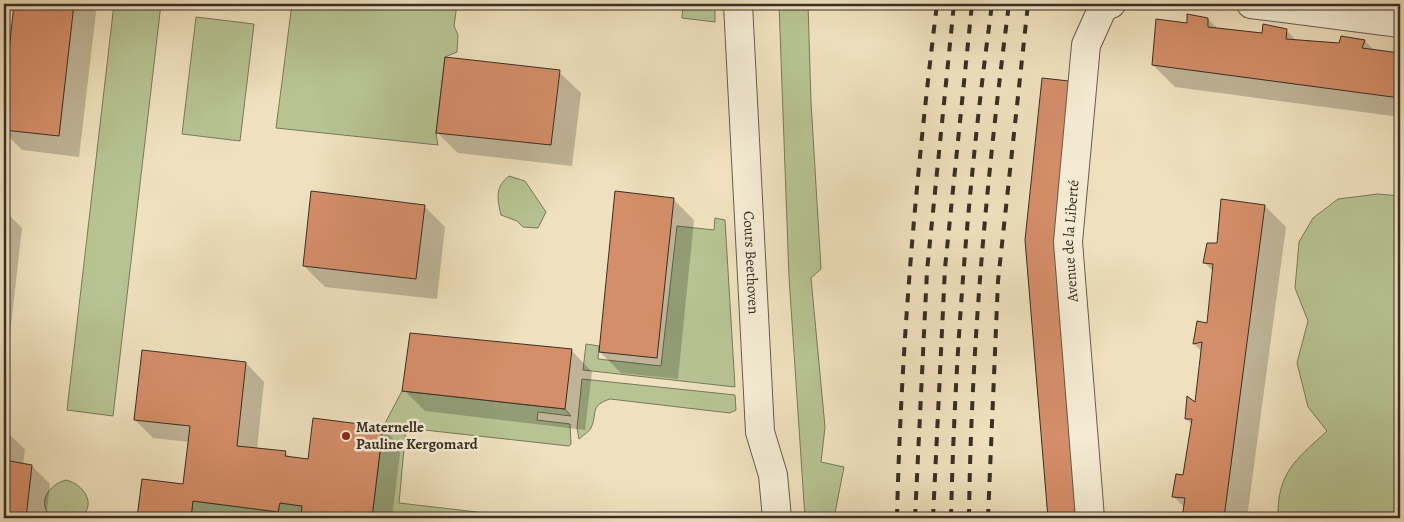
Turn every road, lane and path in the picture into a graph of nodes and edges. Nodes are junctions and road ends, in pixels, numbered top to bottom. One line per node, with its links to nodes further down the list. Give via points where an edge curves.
1 (738, 4): 5 (street, Cours Beethoven, via 760,432 773,475)
2 (1111, 4): 6 (street, Avenue de la Liberté, via 1103,7 1086,45 1068,242)
3 (1251, 4): 4 (street)
4 (1400, 23)
5 (777, 518)
6 (1090, 518)

